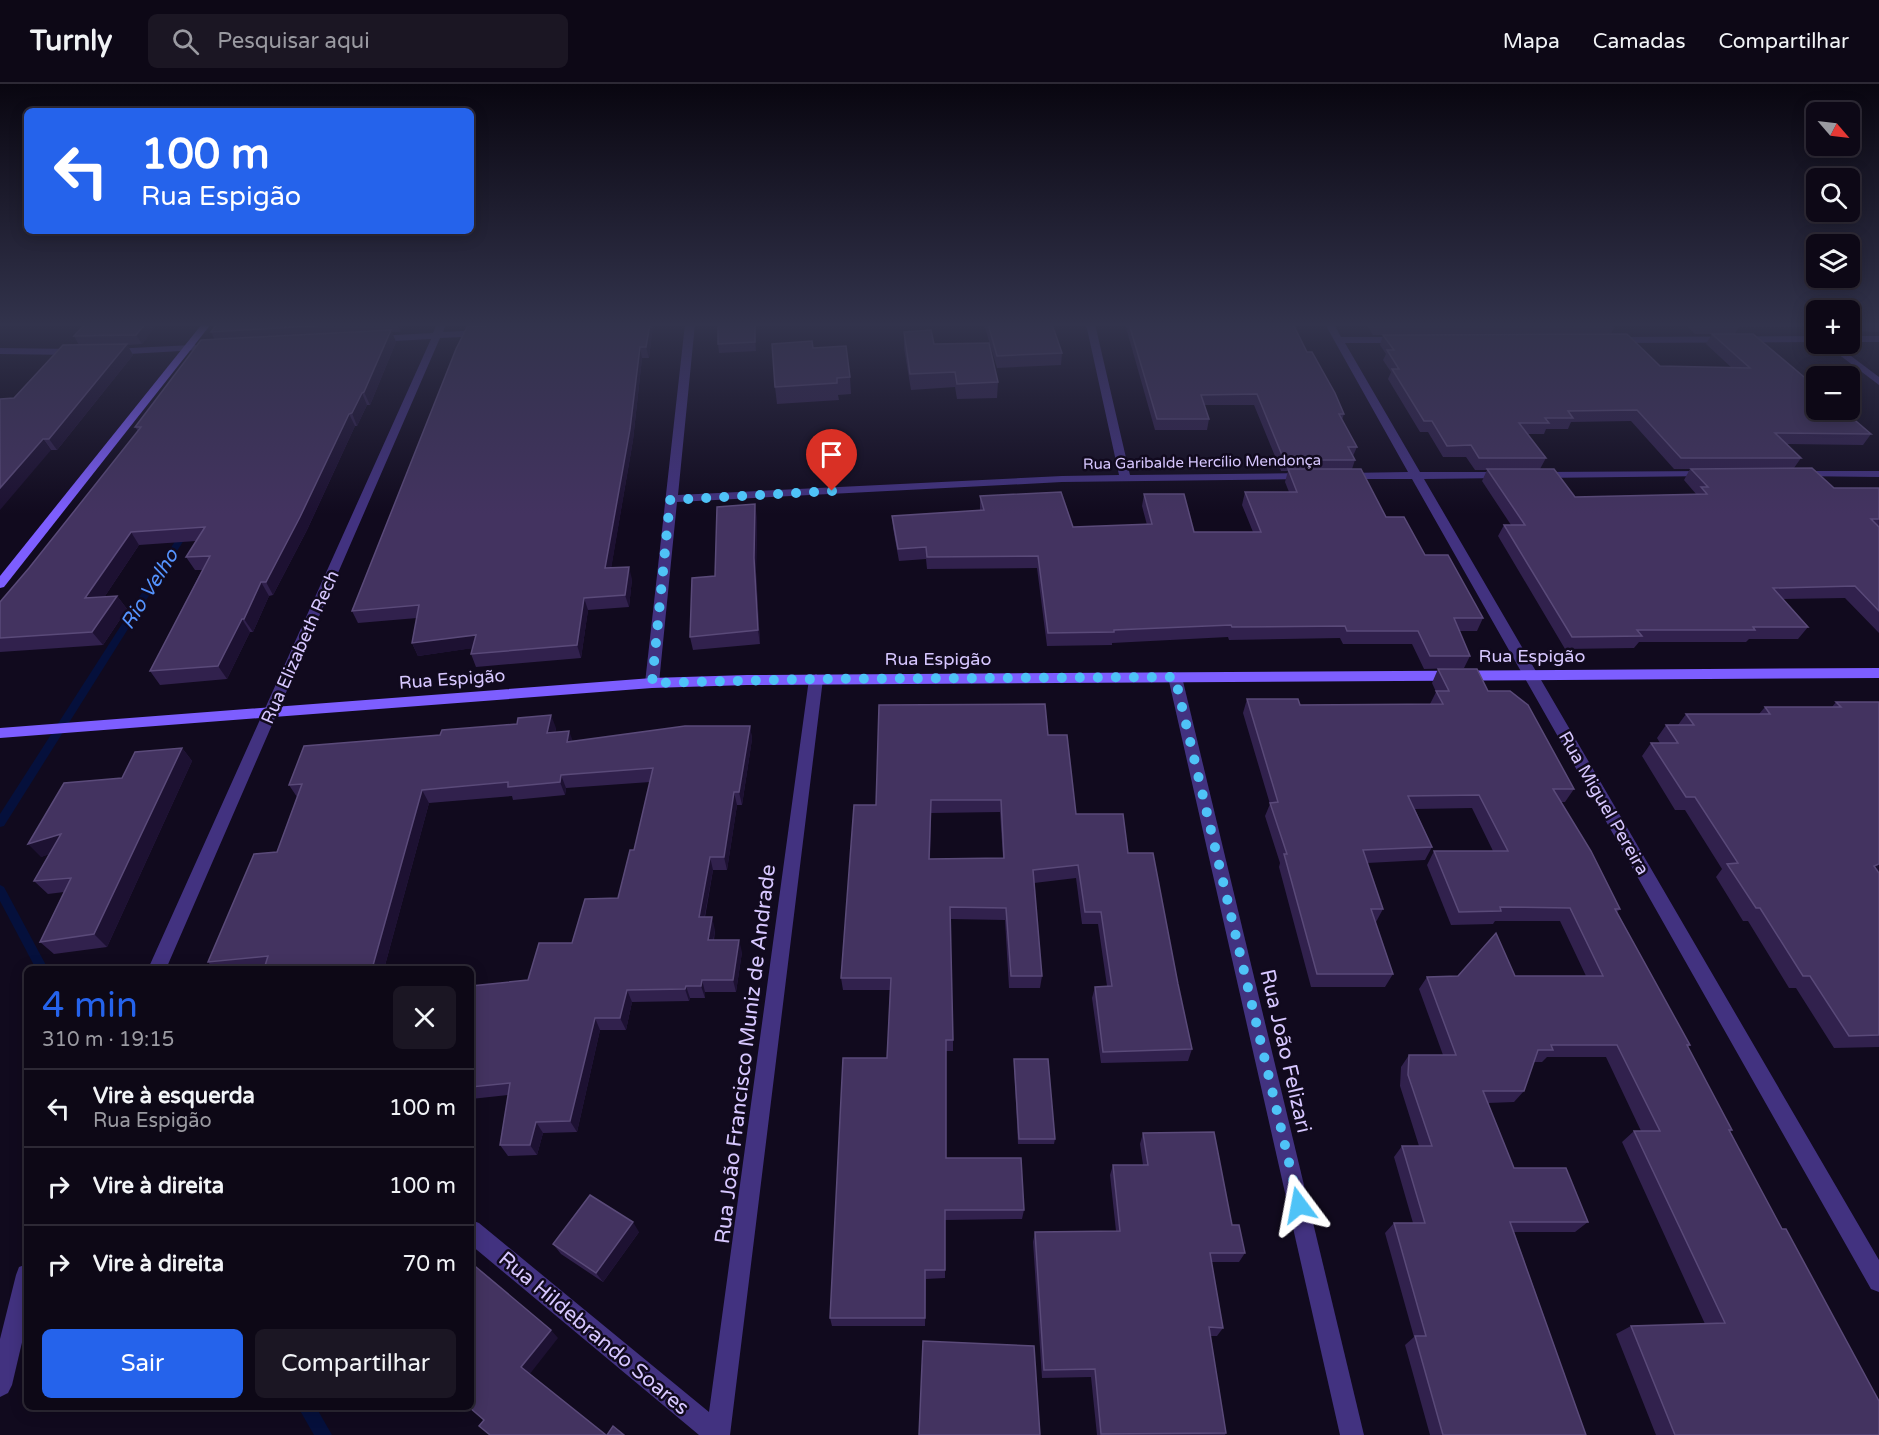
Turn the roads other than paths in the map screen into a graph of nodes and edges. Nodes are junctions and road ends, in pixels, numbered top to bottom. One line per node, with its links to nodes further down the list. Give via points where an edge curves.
1 (157, 387): 12 (street)
2 (414, 387): 18 (street, Rua Elizabeth Rech)
3 (683, 387): 11 (street)
4 (1104, 387): 10 (street)
5 (1365, 387): 9 (street, Rua Miguel Pereira)
6 (1725, 474): 9 (street, Rua Garibalde Hercílio Mendonça)
7 (1784, 474): 8 (street)
8 (1879, 474)
9 (1416, 476): 10 (street, Rua Garibalde Hercílio Mendonça); 14 (street, Rua Miguel Pereira)
10 (1125, 477): 11 (street, Rua Garibalde Hercílio Mendonça)
11 (670, 500): 17 (street)
12 (0, 584)
13 (1879, 673): 14 (street, Rua Espigão)
14 (1531, 675): 15 (street, Rua Espigão); 22 (street, Rua Miguel Pereira)
15 (1175, 677): 16 (street, Rua Espigão); 26 (street, Rua João Felizari)
16 (816, 679): 17 (street, Rua Espigão); 25 (street, Rua João Francisco Muniz de Andrade)
17 (652, 683): 18 (street, Rua Espigão)
18 (271, 711): 19 (street, Rua Espigão); 20 (street, Rua Elizabeth Rech)
19 (0, 733)
20 (158, 966)
21 (474, 1233): 25 (street, Rua Hildebrando Soares)
22 (1879, 1281)
23 (24, 1287): 24 (street)
24 (0, 1385)
25 (718, 1435)
26 (1352, 1435)

